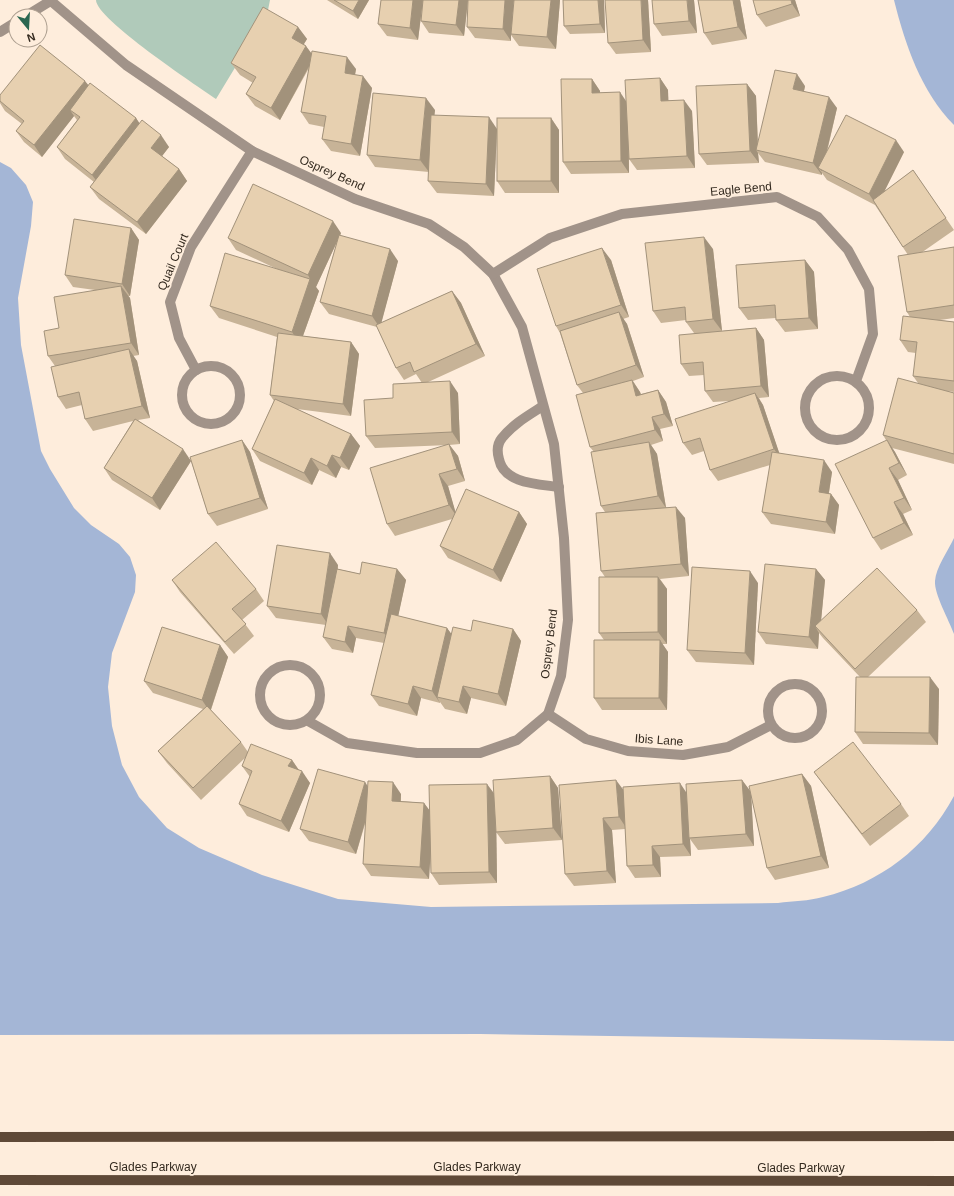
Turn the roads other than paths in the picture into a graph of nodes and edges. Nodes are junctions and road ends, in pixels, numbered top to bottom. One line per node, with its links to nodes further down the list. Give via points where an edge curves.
1 (52, 0): 2 (street); 3 (street, Osprey Bend, via 126,64)
2 (39, 8)
3 (252, 150): 4 (street, Osprey Bend, via 355,199 429,224 464,247); 5 (street, Quail Court, via 191,248 170,302 179,338)
4 (493, 274): 6 (street, Eagle Bend, via 550,238 622,214 777,197 818,217 848,250 869,289 873,334); 7 (street, Osprey Bend, via 522,326)
5 (196, 370): 5 (street, via 187,377 182,388 186,410 204,423 216,424 226,420 235,412 240,402 240,390 236,379 229,371 218,366)
6 (856, 381): 6 (street, via 836,375 827,377 818,382 806,399 807,419 812,427 828,439 849,438 864,426 869,402 863,388)
7 (543, 406): 8 (street, Osprey Bend, via 554,444); 8 (street, via 513,426 501,439 497,451 500,465 510,475 527,483)
8 (559, 486): 9 (street, Osprey Bend, via 568,620 561,676)
9 (548, 714): 10 (street, via 517,740 480,753 417,753 347,743); 11 (street, Ibis Lane, via 586,738 628,751 683,755 728,747)
10 (308, 721): 10 (street, via 316,712 320,701 320,689 316,678 296,665 284,665 273,670 264,679 260,690 260,702 265,713 285,726)
11 (771, 725): 11 (street, via 778,733 788,737 799,738 809,734 822,718 819,697 812,689 802,684 781,687 773,694 768,704)
12 (954, 1136): 13 (main road)
13 (0, 1137)
14 (0, 1180): 15 (main road, Glades Parkway)
15 (954, 1181)

